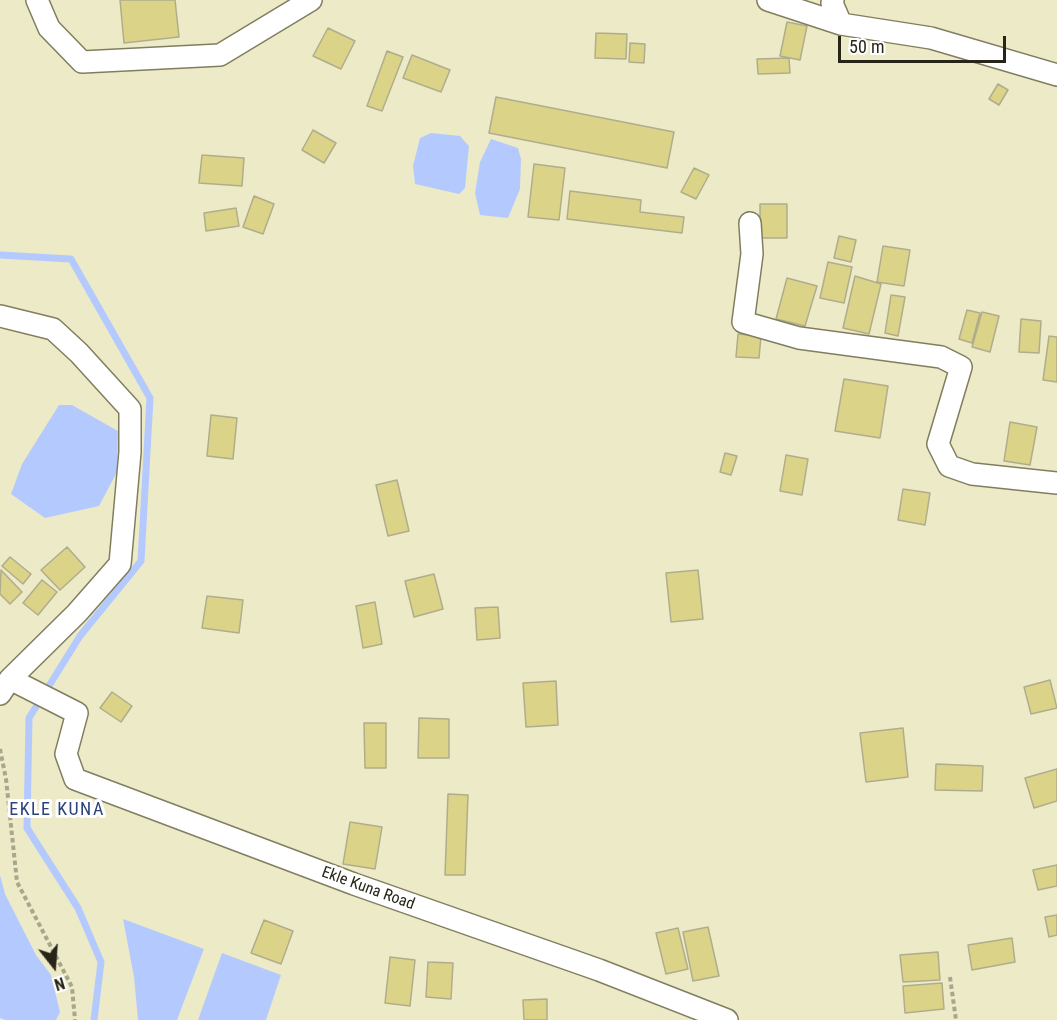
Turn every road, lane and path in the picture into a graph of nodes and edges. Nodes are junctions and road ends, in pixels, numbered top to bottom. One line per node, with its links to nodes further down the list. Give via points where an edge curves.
1 (37, 0): 2 (street, via 50,28 82,62 220,55)
2 (311, 0)
3 (768, 0): 5 (street)
4 (833, 0): 5 (street)
5 (842, 24): 6 (street, via 931,38)
6 (1057, 75)
7 (750, 223): 9 (street, via 752,254 743,322 799,338 941,357 961,367 938,444 949,466 972,474)
8 (0, 316): 10 (street, via 53,329 130,409 120,564)
9 (1057, 483)
10 (5, 686): 14 (street, Ekle Kuna Road, via 77,713 66,754 75,779)
11 (0, 749): 13 (path, via 17,882 72,987)
12 (950, 977): 15 (path)
13 (75, 1020)
14 (727, 1020)
15 (956, 1020)

